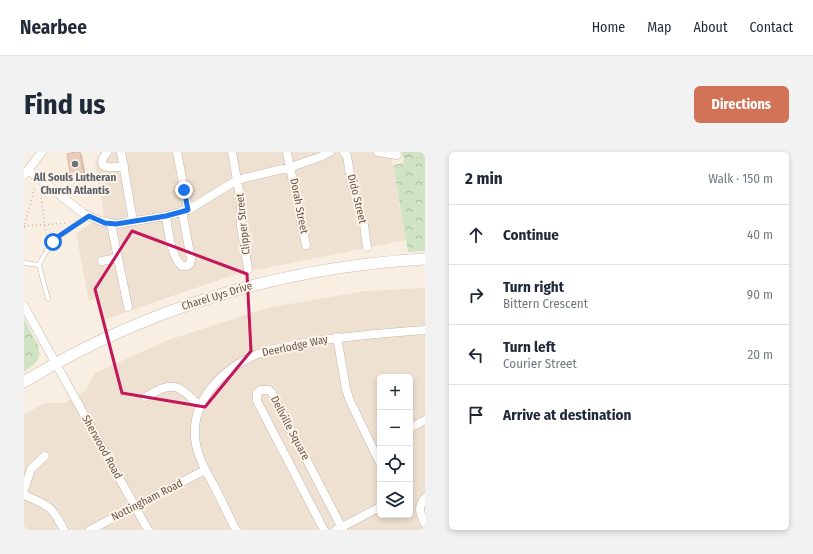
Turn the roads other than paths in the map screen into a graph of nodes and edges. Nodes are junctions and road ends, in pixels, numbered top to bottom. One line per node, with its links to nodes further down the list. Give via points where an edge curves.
1 (42, 152): 13 (street)
2 (107, 152): 11 (street, via 103,160 106,167)
3 (121, 152): 11 (street)
4 (177, 152): 15 (street)
5 (232, 152): 14 (street, Clipper Street)
6 (288, 152): 12 (street, Dorah Street)
7 (330, 152): 12 (street)
8 (344, 152): 21 (street, Dido Street, via 364,225)
9 (378, 152): 10 (street)
10 (397, 155)
11 (124, 166): 18 (street)
12 (291, 167): 14 (street); 20 (street, Dorah Street)
13 (26, 173): 16 (street)
14 (237, 180): 15 (street); 27 (street, Clipper Street, via 242,203 241,226)
15 (185, 210): 17 (street); 17 (street, via 191,259 187,266 179,263 171,245)
16 (89, 216): 19 (street); 26 (lane, via 59,236)
17 (166, 216): 18 (street)
18 (133, 221): 19 (street)
19 (111, 224): 22 (street)
20 (306, 245)
21 (367, 247)
22 (118, 258): 24 (street); 30 (street)
23 (425, 259): 33 (main road, Charel Uys Drive, via 313,272 231,291 137,324)
24 (102, 261)
25 (24, 264): 26 (lane)
26 (39, 265): 28 (lane)
27 (248, 269)
28 (48, 299)
29 (24, 306): 33 (street, Sherwood Road)
30 (128, 307)
31 (425, 330): 32 (street, Deerlodge Way)
32 (337, 337): 36 (street, Deerlodge Way, via 273,350 245,360 215,382); 40 (street, via 346,389)
33 (57, 363): 34 (main road, Charel Uys Drive); 47 (street, Sherwood Road)
34 (24, 382)
35 (145, 397): 36 (street, via 163,388 175,387 184,391)
36 (200, 405): 43 (street, Deerlodge Way, via 195,436)
37 (425, 420): 38 (street)
38 (413, 426)
39 (377, 446): 40 (street)
40 (372, 448): 42 (street)
41 (44, 456): 44 (street, via 31,469)
42 (377, 457)
43 (205, 470): 47 (street, Nottingham Road); 54 (street, Deerlodge Way)
44 (24, 490)
45 (24, 494): 51 (street, via 52,508)
46 (425, 498): 49 (street, via 419,513)
47 (135, 506): 52 (street, Nottingham Road); 53 (street, Sherwood Road)
48 (377, 509): 50 (street)
49 (425, 524)
50 (341, 529): 55 (street, Dellville Square, via 272,394 268,390 261,390 257,393 257,401)
51 (64, 530)
52 (90, 530)
53 (148, 530)
54 (236, 530)
55 (324, 530)

